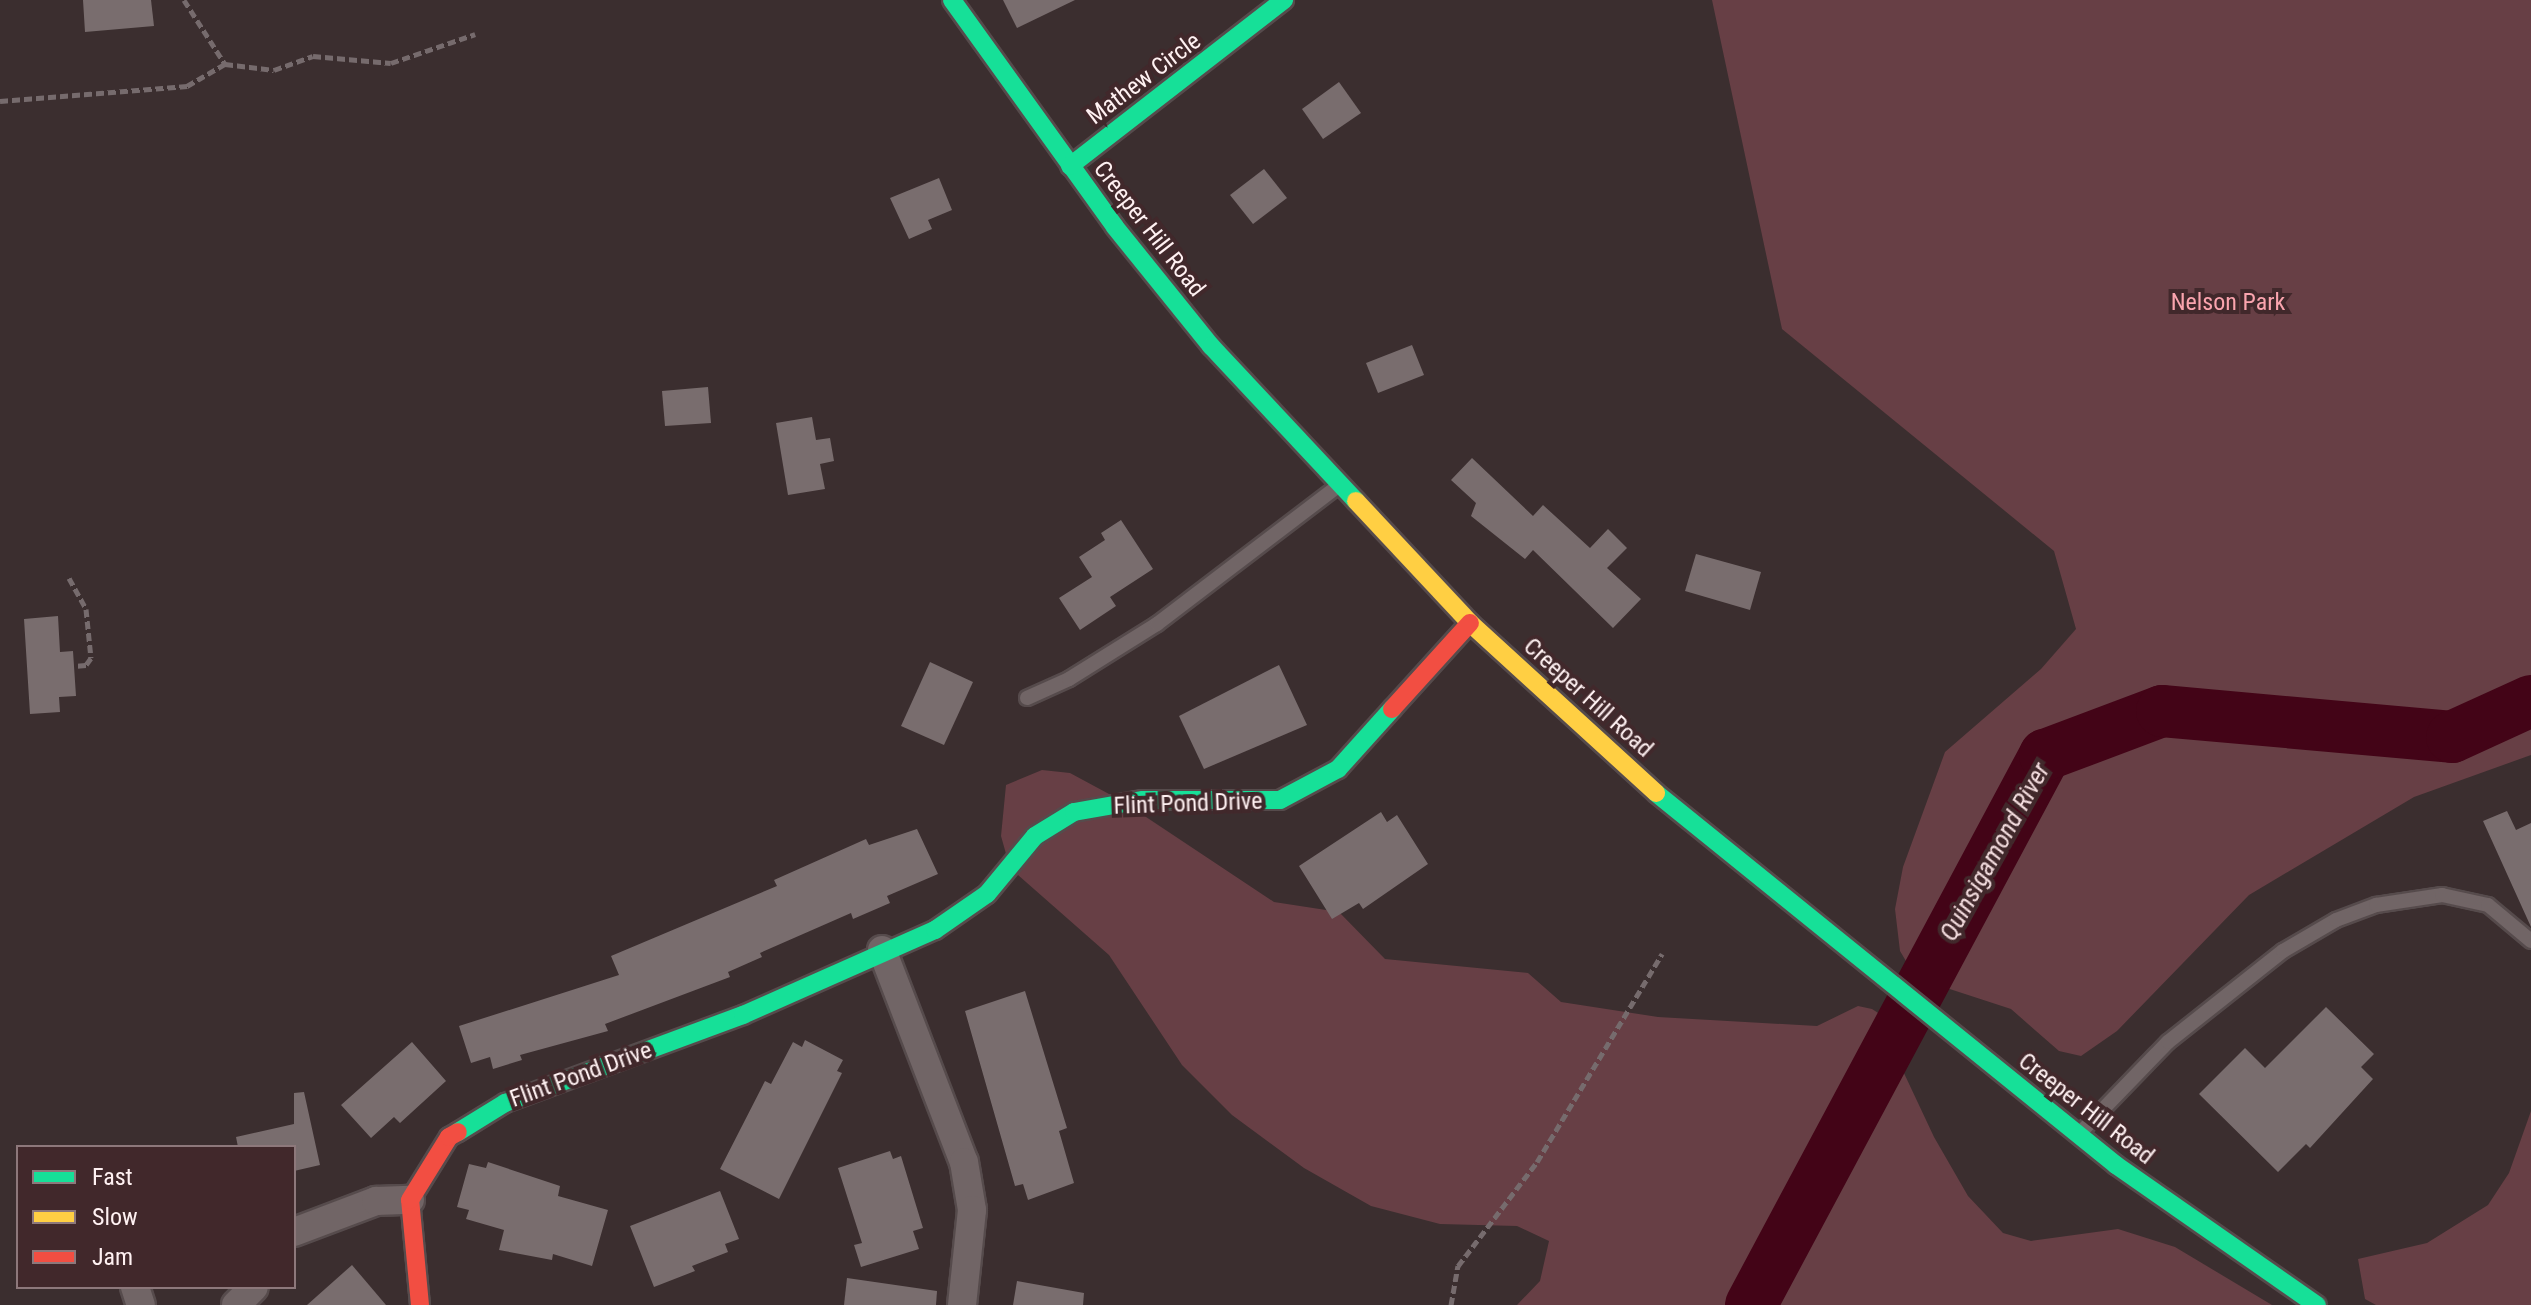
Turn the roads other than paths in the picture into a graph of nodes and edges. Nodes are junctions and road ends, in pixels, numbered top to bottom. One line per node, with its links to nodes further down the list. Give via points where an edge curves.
1 (952, 0): 3 (street, Creeper Hill Road)
2 (1284, 0): 3 (street, Mathew Circle)
3 (1070, 166): 4 (street, Creeper Hill Road, via 1201,334)
4 (1338, 487): 5 (street, Creeper Hill Road); 6 (lane, via 1157,624 1069,679)
5 (1470, 623): 8 (street, Flint Pond Drive, via 1338,769 1280,800 1143,800 1074,812 1035,836 987,894 935,930); 9 (street, Creeper Hill Road, via 1674,809)
6 (1027, 698)
7 (2531, 941): 9 (lane, via 2488,905 2442,895 2376,905 2336,920 2283,951 2168,1042)
8 (882, 950): 10 (street, Flint Pond Drive, via 743,1015 500,1105 449,1137); 15 (street, via 964,1162 972,1210)
9 (2078, 1136): 16 (street, Creeper Hill Road)
10 (410, 1200): 11 (street, via 376,1201); 14 (street)
11 (296, 1231)
12 (252, 1289): 13 (street)
13 (236, 1305)
14 (420, 1305)
15 (962, 1305)
16 (2317, 1305)

